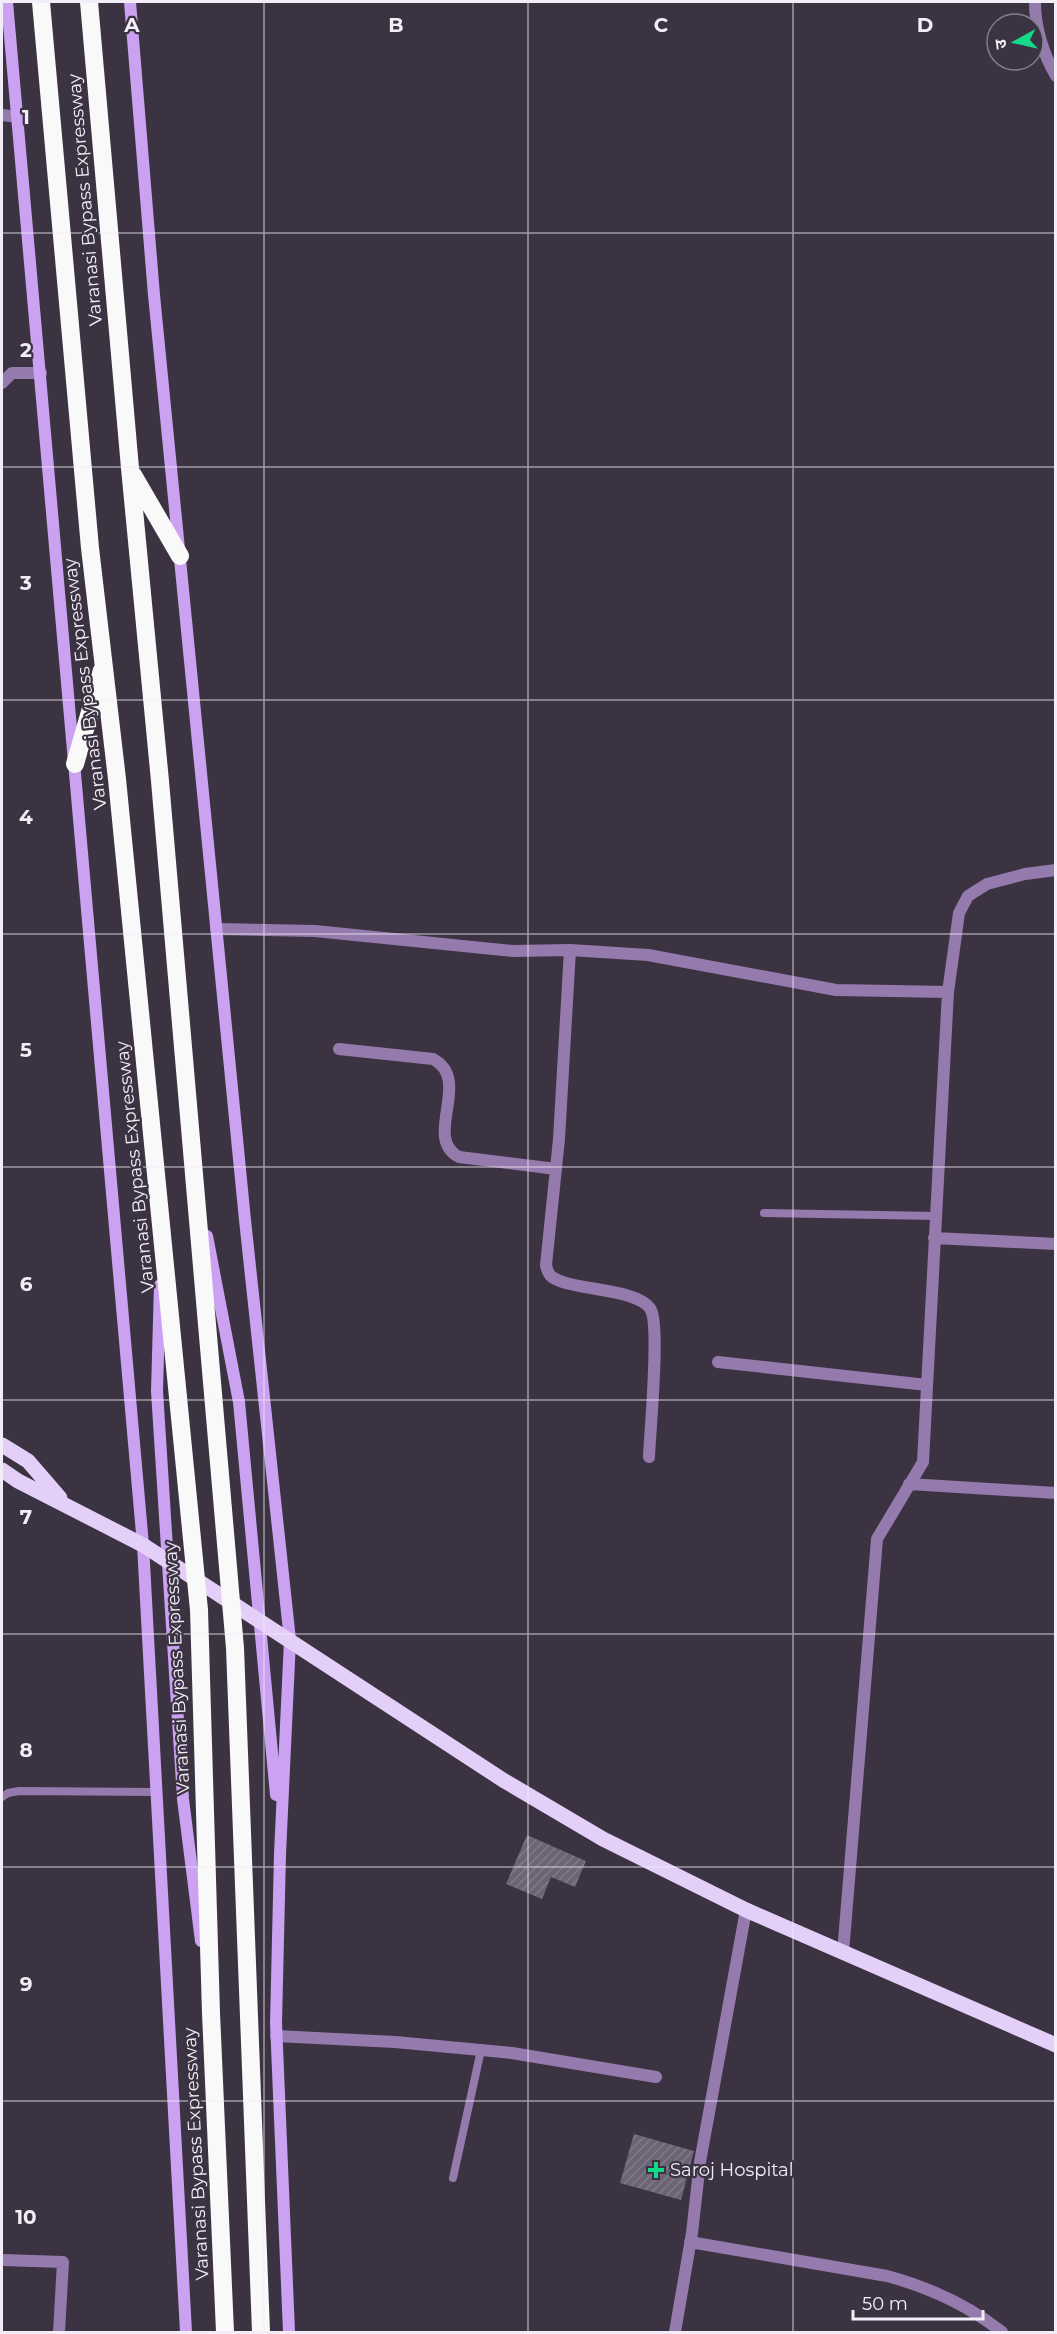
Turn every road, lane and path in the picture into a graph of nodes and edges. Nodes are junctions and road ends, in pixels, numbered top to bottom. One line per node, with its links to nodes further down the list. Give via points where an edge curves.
1 (7, 2): 8 (street)
2 (41, 2): 13 (highway, Varanasi Bypass Expressway, via 90,548)
3 (88, 2): 11 (highway, Varanasi Bypass Expressway)
4 (130, 2): 12 (street)
5 (1035, 2): 6 (street, via 1035,18)
6 (1056, 76)
7 (2, 115): 8 (street)
8 (18, 117): 9 (street)
9 (41, 373): 10 (street, via 12,373); 14 (street)
10 (2, 383)
11 (130, 468): 12 (highway); 20 (highway, Varanasi Bypass Expressway)
12 (180, 555): 16 (street)
13 (104, 662): 14 (highway); 23 (highway, Varanasi Bypass Expressway)
14 (75, 764): 35 (street)
15 (1056, 870): 18 (street, via 987,884 968,896 959,913)
16 (216, 929): 17 (street, via 315,931 513,951); 36 (street)
17 (570, 950): 18 (street, via 648,955 836,990); 21 (street)
18 (948, 992): 24 (street)
19 (339, 1049): 21 (street, via 433,1059 442,1064 448,1075 449,1092 444,1139 452,1154)
20 (194, 1167): 39 (street, via 239,1402); 53 (highway, Varanasi Bypass Expressway, via 235,1648)
21 (555, 1169): 30 (street, via 547,1242 548,1273 560,1281 644,1302 651,1309 655,1333)
22 (764, 1213): 24 (lane)
23 (161, 1214): 42 (highway, Varanasi Bypass Expressway, via 199,1610); 42 (street, via 160,1438 183,1798)
24 (936, 1216): 25 (street)
25 (934, 1238): 26 (street); 28 (street)
26 (1056, 1245)
27 (718, 1362): 28 (street)
28 (927, 1385): 32 (street, via 923,1462)
29 (2, 1445): 34 (main road, via 28,1461)
30 (649, 1457)
31 (2, 1470): 34 (main road)
32 (909, 1484): 33 (street); 41 (street, via 877,1539)
33 (1056, 1493)
34 (64, 1502): 35 (main road)
35 (143, 1545): 36 (main road); 37 (street)
36 (290, 1640): 39 (street); 40 (main road, via 573,1822)
37 (156, 1792): 38 (lane, via 19,1791); 51 (street)
38 (2, 1797)
39 (280, 1854): 43 (street)
40 (746, 1910): 41 (main road); 48 (street, via 700,2162)
41 (843, 1953): 44 (main road)
42 (211, 2013): 52 (highway, Varanasi Bypass Expressway)
43 (276, 2036): 45 (street); 54 (street)
44 (1056, 2045)
45 (481, 2050): 46 (street); 47 (lane)
46 (656, 2077)
47 (453, 2178)
48 (690, 2242): 55 (street); 56 (street, via 914,2283 976,2313)
49 (2, 2260): 50 (street, via 63,2262)
50 (59, 2332)
51 (186, 2332)
52 (225, 2332)
53 (261, 2332)
54 (289, 2332)
55 (675, 2332)
56 (1002, 2332)

